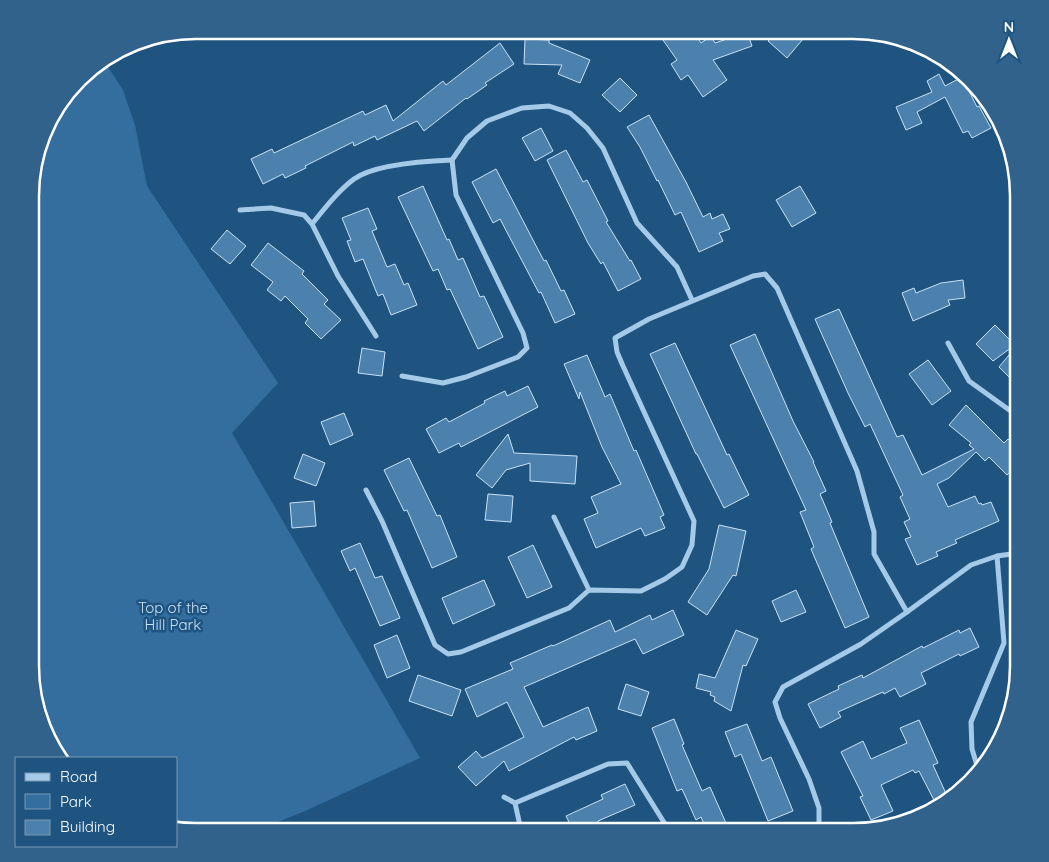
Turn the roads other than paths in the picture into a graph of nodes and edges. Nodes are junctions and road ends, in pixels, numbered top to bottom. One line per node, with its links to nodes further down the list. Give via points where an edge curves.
1 (452, 160): 3 (street, via 383,167 356,178 333,198); 4 (street, via 467,138 487,121 522,108 548,106 570,113 603,148 638,224 677,267); 7 (street, via 456,195 524,333 527,348 518,357 443,383)
2 (240, 210): 3 (street, via 286,210 304,215)
3 (312, 224): 5 (street, via 338,276)
4 (692, 300): 13 (street, via 615,338 623,366 694,521 692,545 682,567 641,591); 14 (street, via 765,274 777,288 857,471 874,532 874,554)
5 (376, 336)
6 (948, 343): 8 (street, via 969,381)
7 (402, 376)
8 (1010, 410)
9 (366, 490): 13 (street, via 435,644 448,654 461,652 569,608)
10 (554, 517): 13 (street)
11 (1010, 554): 12 (street)
12 (998, 556): 14 (street, via 971,565); 15 (street, via 1004,642 971,722)
13 (589, 590)
14 (907, 612): 20 (street, via 861,644 784,687 775,702 809,779 819,808)
15 (976, 763)
16 (504, 797): 17 (street)
17 (515, 803): 18 (street); 19 (street, via 608,764 628,763)
18 (519, 823)
19 (665, 823)
20 (819, 823)

